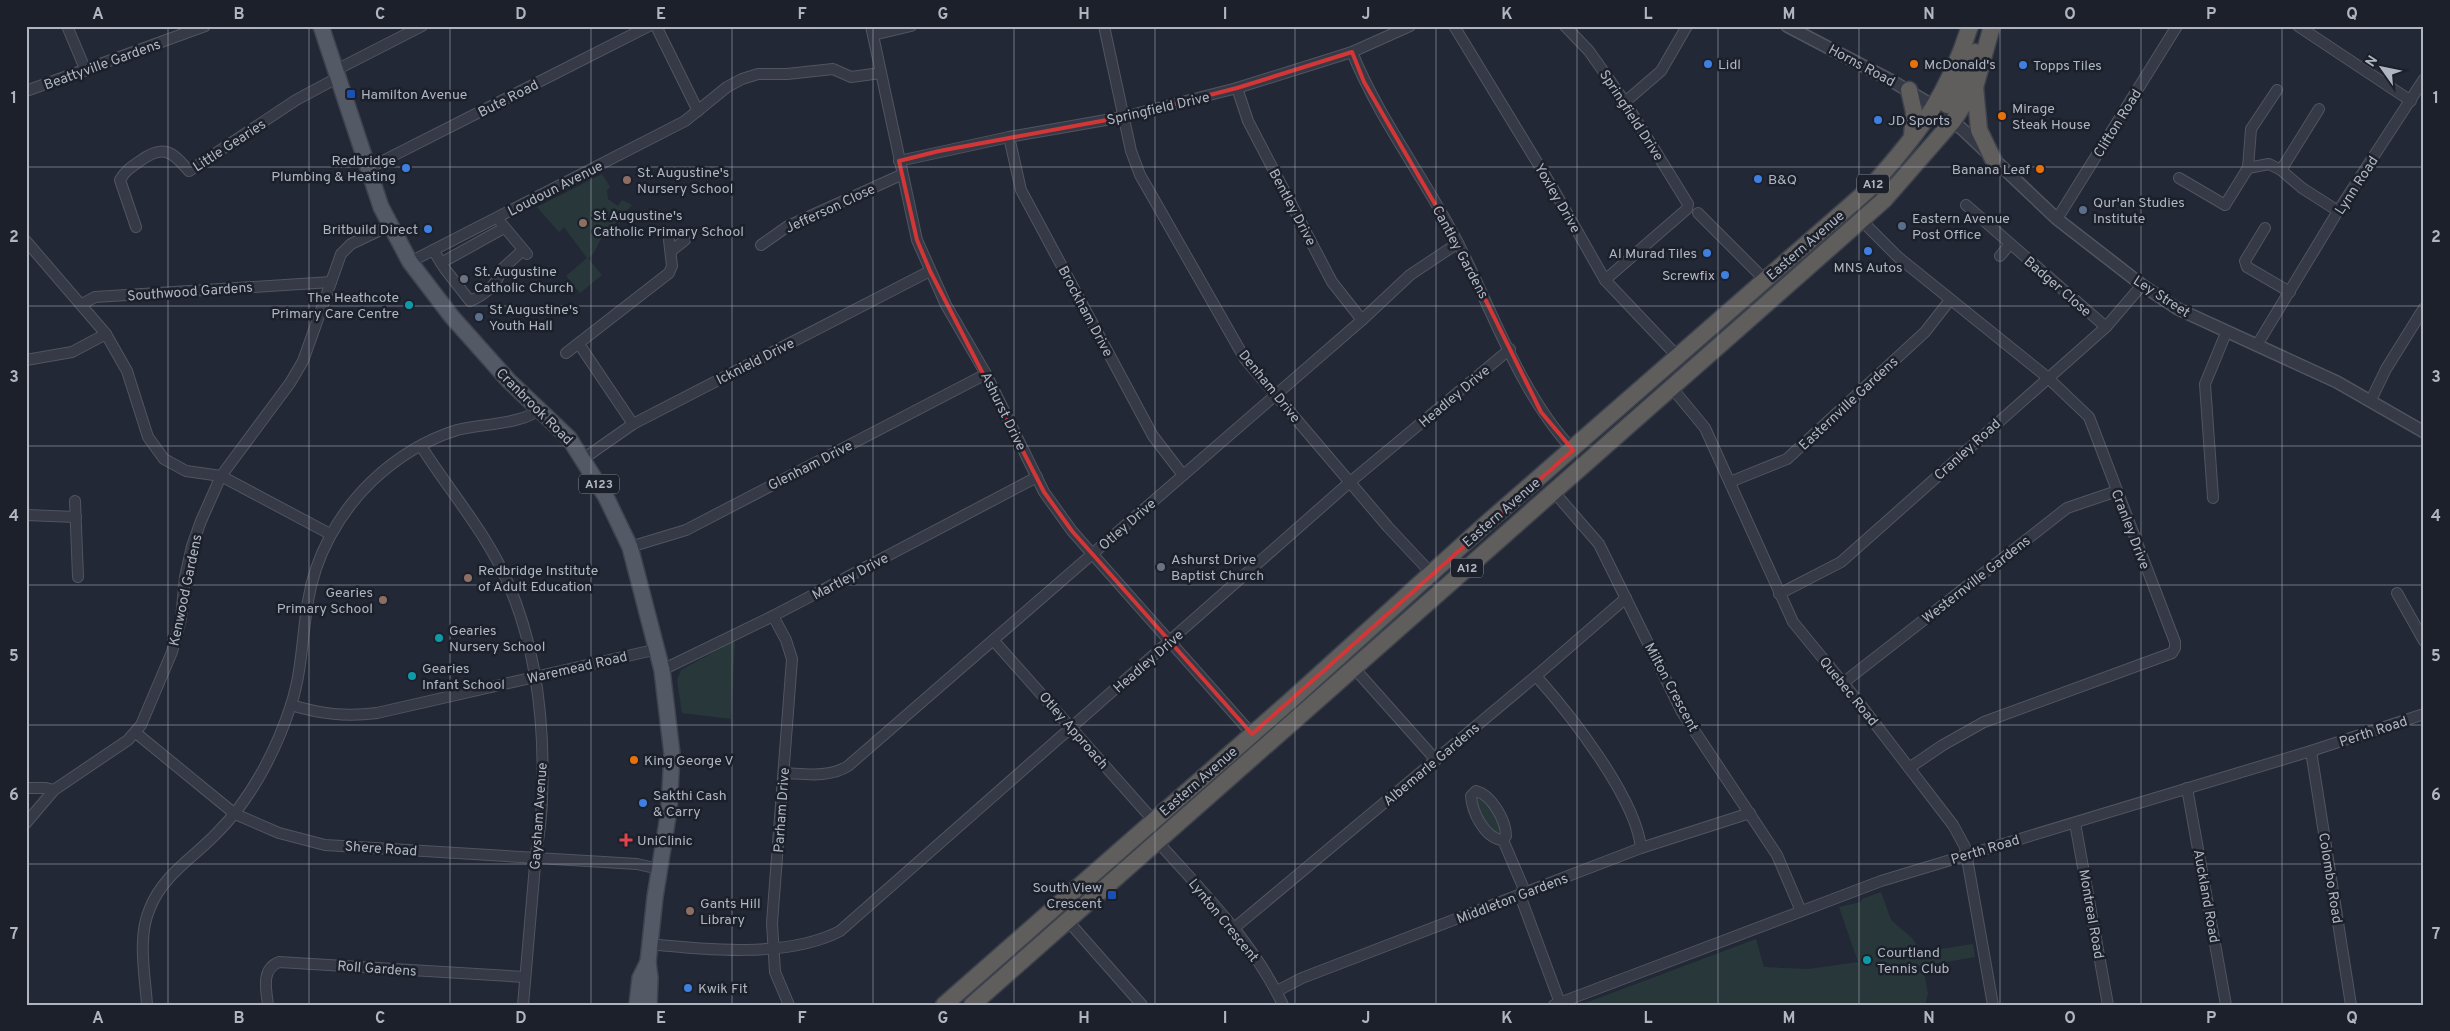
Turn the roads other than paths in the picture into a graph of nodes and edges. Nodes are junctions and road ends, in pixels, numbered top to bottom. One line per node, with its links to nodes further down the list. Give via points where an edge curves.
1 (67, 26): 22 (street)
2 (205, 26): 22 (street, Beattyville Gardens)
3 (321, 26): 24 (main road, Cranbrook Road / A123)
4 (422, 26): 24 (street)
5 (649, 26): 43 (street, Bute Road)
6 (656, 26): 35 (street)
7 (911, 26): 19 (street)
8 (1104, 26): 36 (street, Denham Drive)
9 (1410, 26): 21 (street, Springfield Drive)
10 (1454, 26): 68 (street, Yoxley Drive)
11 (1565, 26): 32 (street, Springfield Drive, via 1589,51)
12 (1687, 26): 32 (street, via 1661,71)
13 (1787, 26): 28 (street, Horns Road)
14 (1970, 26): 33 (highway, Eastern Avenue / A12, via 1960,57)
15 (1984, 26): 33 (highway, via 1964,80 1953,99 1947,105)
16 (1992, 26): 26 (highway, Eastern Avenue / A12)
17 (2177, 26): 52 (street, Clifton Road)
18 (2298, 26): 20 (street)
19 (872, 30): 23 (street, Ashurst Drive)
20 (2313, 31): 31 (street)
21 (1352, 52): 27 (street, Springfield Drive); 59 (street, Cantley Gardens, via 1364,82)
22 (86, 71): 30 (street, Beattyville Gardens)
23 (881, 72): 35 (street, Loudoun Avenue, via 851,77 833,69 758,74 727,87); 41 (street, Ashurst Drive)
24 (335, 74): 43 (main road, Cranbrook Road / A123); 55 (street, Little Gearies, via 189,171 177,156 153,151 125,171 120,180)
25 (2424, 79): 31 (street, Lynn Road)
26 (1975, 87): 37 (highway, Eastern Avenue / A12); 40 (highway, via 1979,130)
27 (1237, 88): 36 (street, Springfield Drive); 76 (street, Bentley Drive, via 1248,121 1332,282)
28 (1909, 90): 33 (street, Horns Road); 39 (highway, via 1914,112)
29 (2277, 90): 42 (street, via 2251,129)
30 (26, 91)
31 (2411, 101): 49 (street, Lynn Road)
32 (1625, 102): 68 (street, Springfield Drive, via 1687,201 1687,209)
33 (1935, 106): 37 (street, Ley Street); 39 (highway, Eastern Avenue / A12)
34 (2319, 109): 44 (street)
35 (698, 111): 51 (street, Loudoun Avenue, via 685,121)
36 (1123, 117): 38 (street, Springfield Drive); 89 (street, Denham Drive, via 1140,175 1245,359)
37 (1953, 121): 40 (street, Ley Street); 47 (highway, via 1937,123 1894,175); 53 (highway, Eastern Avenue / A12, via 1903,180)
38 (1009, 137): 41 (street, Springfield Drive); 97 (street, Brockham Drive, via 1021,190 1153,436)
39 (1912, 137): 47 (highway, Eastern Avenue / A12)
40 (1993, 159): 52 (street, Ley Street)
41 (899, 161): 45 (street, Ashurst Drive)
42 (2248, 168): 44 (street, via 2269,164); 46 (street, via 2225,205)
43 (367, 169): 54 (main road, Cranbrook Road / A123)
44 (2281, 170): 49 (street)
45 (901, 175): 62 (street, Jefferson Close, via 788,226); 67 (street, Ashurst Drive, via 917,240)
46 (2179, 178)
47 (1868, 190): 69 (highway, Eastern Avenue / A12)
48 (1966, 205): 61 (street, Badger Close)
49 (2338, 211): 72 (street, Lynn Road)
50 (1698, 213): 69 (street)
51 (498, 218): 56 (street); 63 (street, Loudoun Avenue)
52 (2057, 219): 71 (street, Ley Street)
53 (1861, 220): 73 (street, Cranley Drive, via 1898,257); 88 (highway, Eastern Avenue / A12)
54 (389, 226): 65 (main road, Cranbrook Road / A123); 70 (street, Kenwood Gardens, via 351,244 341,254)
55 (136, 227)
56 (504, 228): 66 (street); 66 (street, via 525,253 501,270 499,279 477,298 470,301)
57 (2266, 228): 72 (street, via 2245,261 2247,268)
58 (685, 240): 80 (street, via 670,245 672,266 669,273)
59 (1458, 242): 76 (street, Otley Drive, via 1410,275); 82 (street, Cantley Gardens)
60 (27, 244): 74 (street)
61 (2010, 244): 64 (street); 77 (street, Badger Close)
62 (761, 246)
63 (433, 250): 65 (street, Loudoun Avenue); 66 (street)
64 (2000, 256)
65 (410, 262): 91 (main road, Cranbrook Road / A123, via 452,317 509,381)
66 (441, 264)
67 (930, 271): 86 (street, Ashurst Drive); 92 (street, Icknield Drive)
68 (1605, 280): 84 (street, Yoxley Drive)
69 (1765, 280): 84 (highway, Eastern Avenue / A12)
70 (331, 282): 74 (street, Southwood Gardens, via 95,297); 98 (street, Kenwood Gardens, via 303,362)
71 (2142, 285): 77 (street, Cranley Road); 78 (street, Ley Street, via 2178,309)
72 (2290, 292): 81 (street, Lynn Road)
73 (1950, 300): 87 (street, Cranley Drive); 101 (street, Easternville Gardens, via 1925,332 1787,459)
74 (82, 304): 79 (street)
75 (2424, 308): 90 (street)
76 (1362, 320): 89 (street, Otley Drive)
77 (2106, 327): 87 (street, Cranley Road)
78 (2226, 333): 81 (street, Ley Street); 104 (street, via 2205,384)
79 (106, 334): 85 (street, via 72,352); 98 (street, via 127,371 148,438 164,459 186,472)
80 (579, 344): 83 (street); 92 (street)
81 (2257, 345): 90 (street, Ley Street)
82 (1510, 349): 95 (street, Cantley Gardens, via 1541,412); 100 (street, Headley Drive)
83 (566, 354)
84 (1678, 357): 95 (highway, Eastern Avenue / A12)
85 (26, 360)
86 (986, 374): 99 (street, Ashurst Drive); 109 (street, Glenham Drive, via 686,530)
87 (2046, 377): 102 (street, Cranley Drive, via 2089,417); 114 (street, Cranley Road, via 1841,562)
88 (1672, 388): 101 (street, Quebec Road, via 1705,428); 103 (highway, Eastern Avenue / A12)
89 (1274, 395): 97 (street, Otley Drive); 100 (street, Denham Drive)
90 (2371, 400): 93 (street, Ley Street)
91 (539, 409): 94 (street, via 528,418 456,431); 96 (main road, Cranbrook Road / A123, via 569,438)
92 (634, 424): 96 (street, Icknield Drive)
93 (2424, 432)
94 (421, 446): 108 (street, via 385,469 369,484); 123 (street, Gaysham Avenue, via 470,514 508,583 524,628)
95 (1573, 450): 111 (highway, Eastern Avenue / A12)
96 (583, 458): 109 (main road, Cranbrook Road / A123)
97 (1183, 475): 110 (street, Otley Drive)
98 (221, 476): 108 (street); 129 (street, Kenwood Gardens, via 192,546 181,619 172,652)
99 (1036, 477): 110 (street, Ashurst Drive, via 1067,524); 116 (street, Martley Drive)
100 (1350, 482): 111 (street, Denham Drive); 118 (street, Headley Drive)
101 (1730, 482): 114 (street, Quebec Road)
102 (2116, 491): 125 (street, Westernville Gardens, via 2067,508); 133 (street, Cranley Drive, via 2175,642 2172,653 1984,722 1943,744)
103 (1554, 492): 115 (street, Milton Crescent, via 1599,544); 121 (highway, Eastern Avenue / A12)
104 (2213, 498)
105 (75, 501): 107 (street)
106 (26, 515): 107 (street)
107 (76, 516): 112 (street)
108 (330, 534): 126 (street, via 313,578)
109 (630, 548): 120 (main road, Cranbrook Road / A123)
110 (1092, 554): 117 (street, Otley Drive); 118 (street, Ashurst Drive)
111 (1432, 574): 130 (highway, Eastern Avenue / A12)
112 (78, 578)
113 (2397, 593): 119 (street)
114 (1779, 594): 125 (street, Quebec Road, via 1792,622)
115 (1626, 598): 124 (street, Albemarle Gardens); 138 (street, Milton Crescent, via 1682,712)
116 (773, 616): 122 (street, Martley Drive); 134 (street, Parham Drive, via 792,659)
117 (994, 641): 128 (street, Otley Approach); 134 (street, Otley Drive, via 843,769 821,775)
118 (1171, 641): 128 (street, Headley Drive); 130 (street, Ashurst Drive)
119 (2424, 641)
120 (658, 649): 122 (main road, Cranbrook Road / A123); 123 (street, Waremead Road)
121 (1354, 668): 132 (street); 144 (highway, Eastern Avenue / A12)
122 (662, 670): 148 (main road, Cranbrook Road / A123, via 672,754 669,810)
123 (535, 676): 126 (street, Waremead Road, via 350,717 324,714); 147 (street, Gaysham Avenue, via 543,747)
124 (1536, 676): 132 (street, Albemarle Gardens); 145 (street, via 1562,706 1620,790 1633,818)
125 (1843, 683): 133 (street, Quebec Road)
126 (291, 704): 139 (street, via 268,758)
127 (2424, 714): 131 (street, Perth Road)
128 (1072, 728): 140 (street, Otley Approach); 154 (street, Headley Drive, via 840,931 811,943)
129 (136, 733): 137 (street); 139 (street, Shere Road)
130 (1252, 734): 140 (highway, Eastern Avenue / A12)
131 (2311, 751): 136 (street, Perth Road); 172 (street, Colombo Road)
132 (1436, 760): 152 (street, Albemarle Gardens)
133 (1909, 768): 146 (street, Quebec Road, via 1953,825)
134 (784, 773): 154 (street, Parham Drive, via 772,923)
135 (26, 788): 137 (street)
136 (2187, 788): 142 (street, Perth Road); 171 (street, Auckland Road)
137 (54, 790): 141 (street)
138 (1750, 812): 145 (street, Middleton Gardens); 150 (street, Milton Crescent, via 1777,855)
139 (235, 814): 147 (street, Shere Road, via 279,833 325,844); 159 (street, via 199,851 176,869 160,887 149,909 144,929)
140 (1153, 820): 165 (highway, Eastern Avenue / A12)
141 (26, 823)
142 (2075, 823): 146 (street, Perth Road); 170 (street, Montreal Road)
143 (1503, 840): 143 (street, via 1491,836 1480,822 1472,804 1473,793 1480,792 1497,811 1506,833); 149 (street)
144 (1157, 841): 151 (highway, Eastern Avenue / A12); 152 (street, Lynton Crescent)
145 (1641, 848): 149 (street, Middleton Gardens)
146 (1966, 854): 150 (street, Perth Road); 169 (street, Quebec Road)
147 (536, 859): 148 (street, Shere Road); 156 (street, Gaysham Avenue)
148 (659, 868): 153 (main road, Cranbrook Road / A123)
149 (1522, 893): 157 (street, Middleton Gardens, via 1302,978); 158 (street)
150 (1801, 911): 158 (street, Perth Road)
151 (1068, 921): 166 (highway, Eastern Avenue / A12); 167 (street)
152 (1233, 929): 157 (street, Lynton Crescent)
153 (650, 944): 154 (street, Headley Drive, via 716,951); 155 (main road, Cranbrook Road / A123)
154 (775, 947): 164 (street, Parham Drive, via 775,972)
155 (648, 962): 162 (main road, Cranbrook Road / A123, via 640,978); 163 (main road, Cranbrook Road / A123)
156 (525, 977): 160 (street, Roll Gardens, via 279,962 268,969 266,976); 161 (street, Gaysham Avenue)
157 (1277, 991): 168 (street, Lynton Crescent)
158 (1557, 1004)
159 (147, 1005)
160 (268, 1005)
161 (522, 1005)
162 (637, 1005)
163 (649, 1005)
164 (788, 1005)
165 (944, 1005)
166 (972, 1005)
167 (1142, 1005)
168 (1283, 1005)
169 (1993, 1005)
170 (2108, 1005)
171 (2226, 1005)
172 (2351, 1005)

